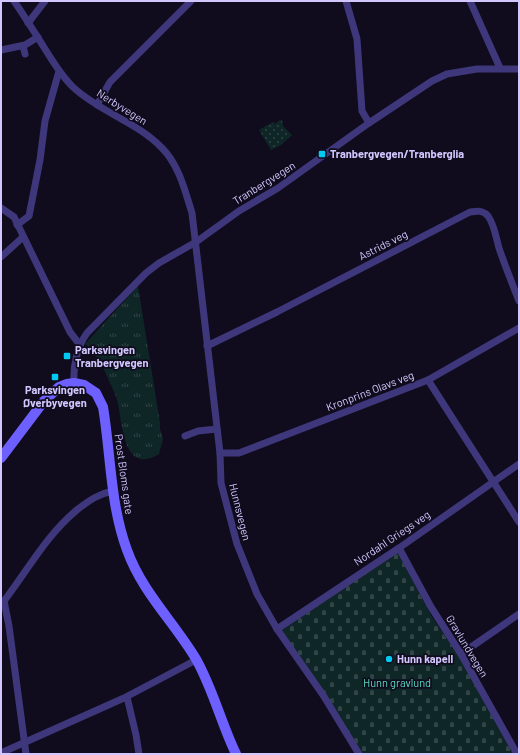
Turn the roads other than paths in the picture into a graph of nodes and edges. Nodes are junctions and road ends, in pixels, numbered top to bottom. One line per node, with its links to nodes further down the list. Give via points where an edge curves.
1 (14, 1): 6 (street, Nerbyvegen)
2 (45, 1): 6 (street)
3 (191, 1): 14 (street, via 110,82)
4 (346, 1): 15 (street, via 357,39 362,112)
5 (470, 1): 11 (street)
6 (28, 22): 7 (street, Nerbyvegen)
7 (38, 37): 8 (street); 13 (street, Nerbyvegen)
8 (23, 46): 9 (street); 10 (street)
9 (1, 50)
10 (25, 54)
11 (500, 68): 12 (street, Tranbergvegen); 15 (street, Tranbergvegen, via 447,74 432,81)
12 (519, 69)
13 (59, 71): 14 (street, Nerbyvegen, via 74,88); 17 (street, via 45,121 29,216)
14 (97, 105): 19 (street, Nerbyvegen, via 147,135 172,161 192,213)
15 (369, 123): 19 (street, Tranbergvegen)
16 (1, 208): 17 (street, via 14,217)
17 (17, 225): 18 (street)
18 (23, 237): 20 (street); 23 (street, via 70,332)
19 (196, 242): 23 (street, Tranbergvegen, via 146,273 87,333); 24 (street, Hunnsvegen)
20 (1, 257)
21 (519, 301): 24 (street, Astrids veg, via 488,216 483,212 470,212)
22 (519, 328): 25 (street, Kronprins Olavs veg)
23 (80, 345): 26 (street, via 73,373)
24 (207, 346): 27 (street, Hunnsvegen)
25 (428, 380): 29 (street, Kronprins Olavs veg, via 239,453); 32 (street)
26 (74, 383): 30 (main road, via 64,384 51,393); 33 (main road, Prost Bloms gate, via 92,389 102,402)
27 (217, 429): 28 (street, via 198,431); 29 (street, Hunnsvegen)
28 (185, 436)
29 (220, 453): 38 (street, Hunnsvegen, via 221,483 237,544 257,594)
30 (1, 458)
31 (519, 464): 32 (street, Nordahl Griegs veg)
32 (493, 482): 34 (street); 35 (street, Nordahl Griegs veg)
33 (113, 491): 36 (street, via 97,496 52,534); 40 (main road, Prost Bloms gate, via 121,532 135,569 149,594)
34 (519, 522)
35 (399, 548): 38 (street, Nordahl Griegs veg); 39 (street, Gravlundvegen, via 431,607)
36 (3, 603): 42 (street, via 9,626)
37 (519, 614): 39 (street)
38 (277, 629): 47 (street, Hunnsvegen, via 323,695)
39 (461, 654): 48 (street, Gravlundvegen)
40 (196, 660): 41 (street); 46 (main road, Prost Bloms gate)
41 (126, 697): 42 (street); 45 (street)
42 (25, 743): 43 (street); 44 (street)
43 (1, 753)
44 (26, 754)
45 (139, 754)
46 (236, 754)
47 (359, 754)
48 (517, 754)

